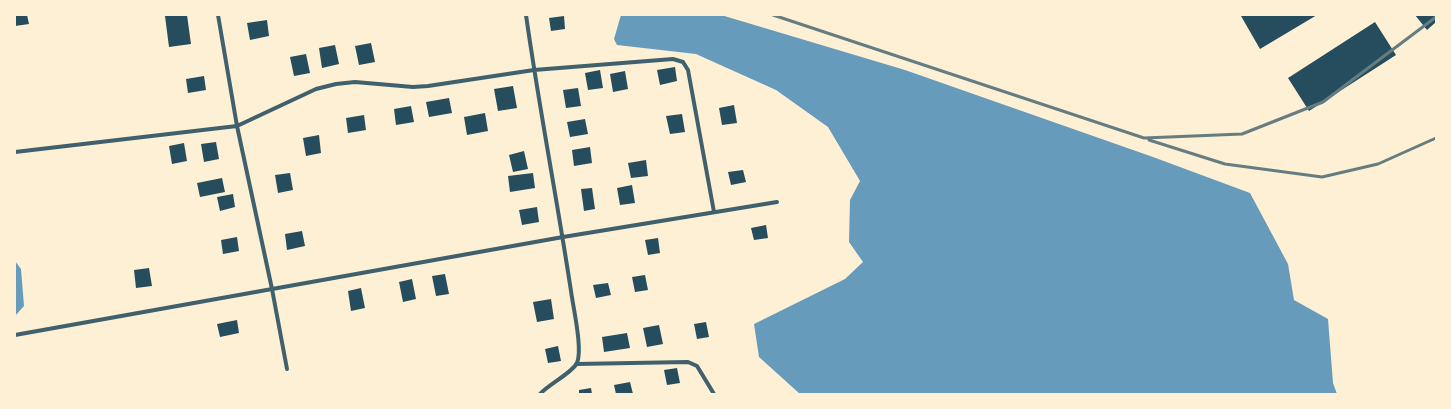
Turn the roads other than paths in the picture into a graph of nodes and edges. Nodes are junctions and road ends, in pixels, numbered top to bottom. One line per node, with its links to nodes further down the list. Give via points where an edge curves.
1 (218, 15): 4 (street)
2 (526, 15): 3 (street)
3 (534, 70): 4 (street, via 428,86 355,82 336,84 316,89); 7 (street, via 673,59 683,62 688,70); 8 (street)
4 (236, 126): 5 (street); 9 (street)
5 (15, 152)
6 (776, 202): 7 (street)
7 (714, 212): 8 (street)
8 (563, 237): 9 (street); 11 (street, via 578,337 579,355)
9 (272, 289): 10 (street); 12 (street)
10 (15, 335)
11 (576, 364): 13 (street); 14 (street, via 688,362 696,366)
12 (287, 369)
13 (540, 394)
14 (714, 394)

